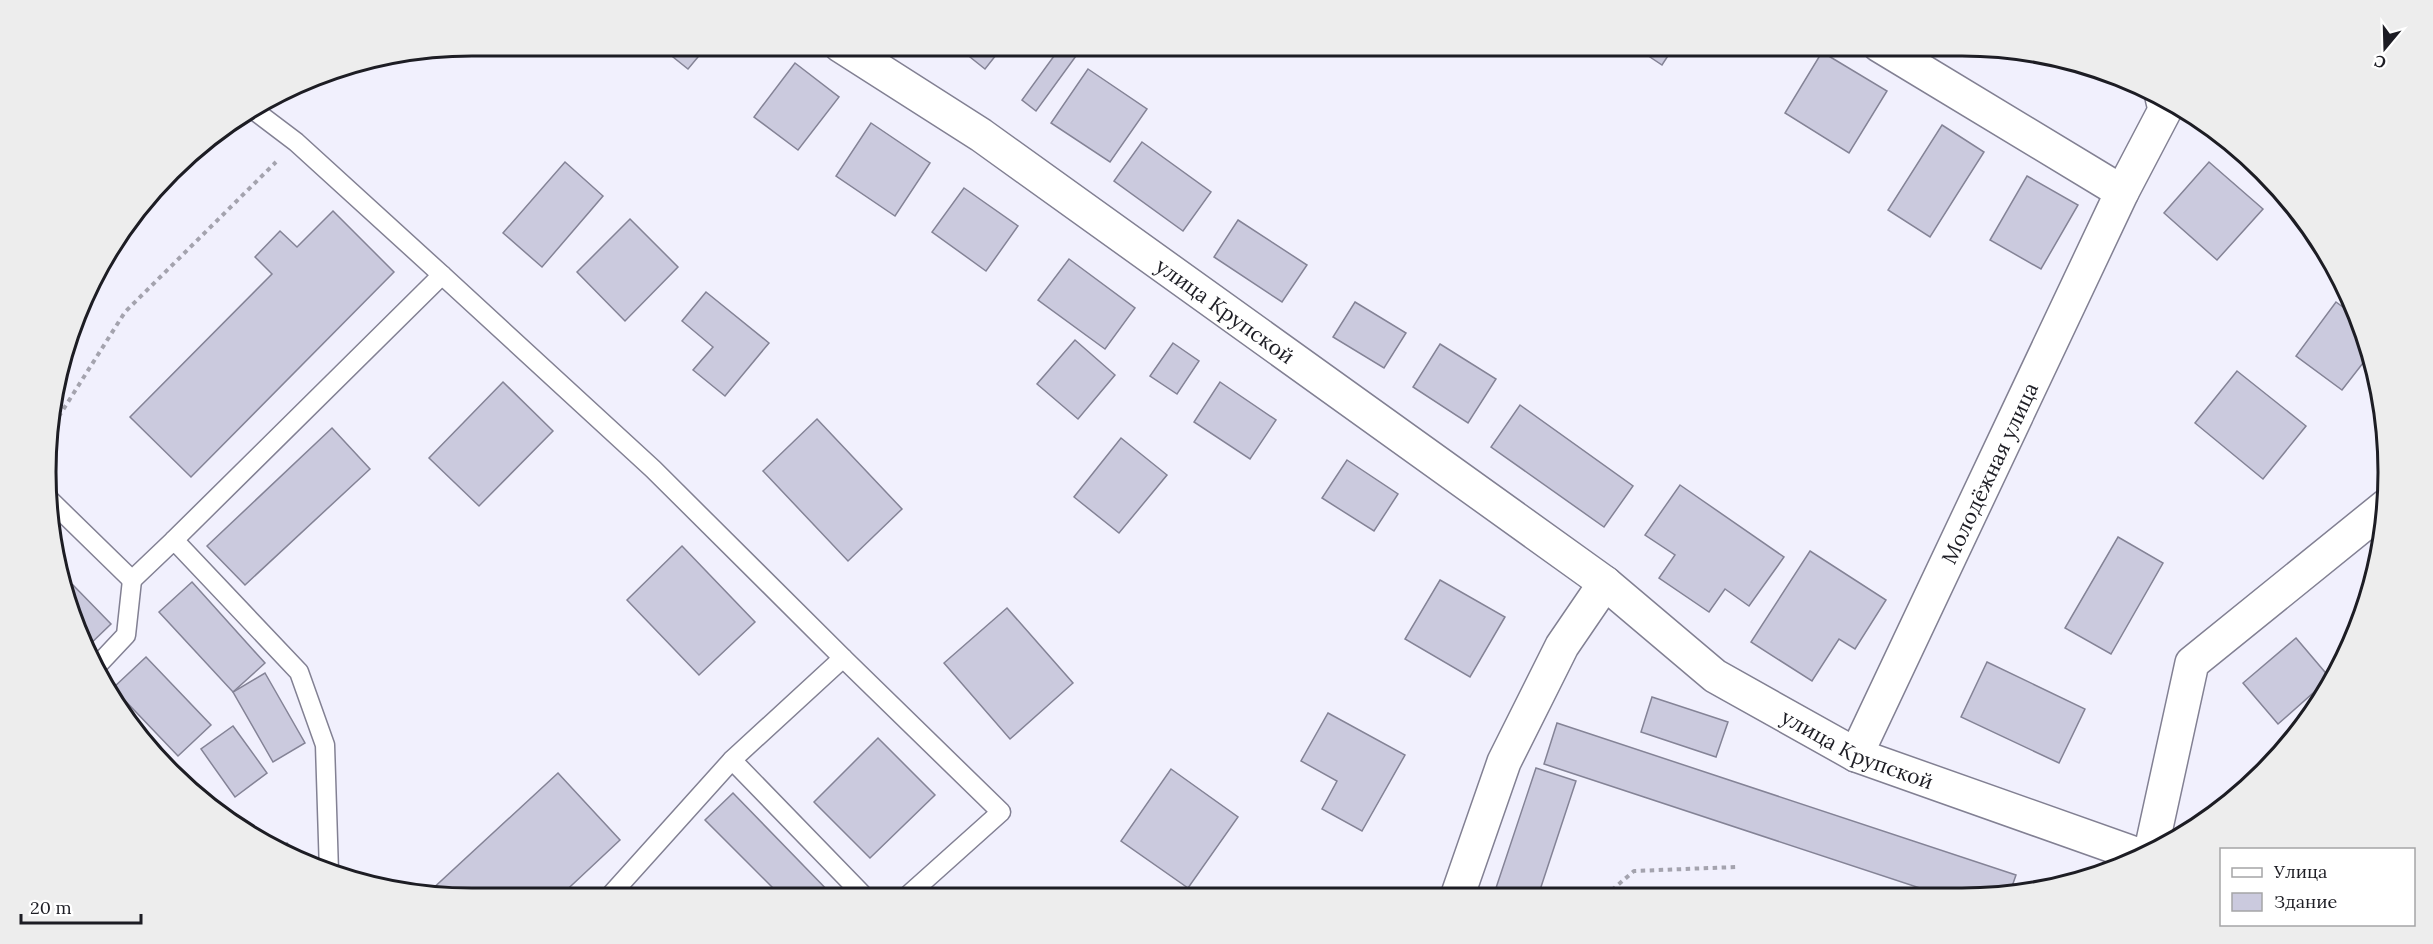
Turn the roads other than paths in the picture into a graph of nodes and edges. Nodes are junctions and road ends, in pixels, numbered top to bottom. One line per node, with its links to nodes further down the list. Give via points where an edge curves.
1 (857, 56): 11 (street, улица Крупской, via 981,135)
2 (1897, 56): 5 (street)
3 (2165, 109): 5 (street, Молодёжная улица)
4 (259, 114): 6 (lane, via 296,142)
5 (2122, 192): 14 (street, Молодёжная улица)
6 (442, 275): 9 (lane); 12 (lane, via 653,469)
7 (57, 507): 10 (lane)
8 (2375, 515): 16 (street, via 2192,663)
9 (174, 540): 10 (lane); 18 (lane, via 298,672 325,745)
10 (132, 580): 13 (lane, via 126,636)
11 (1605, 583): 14 (street, улица Крупской, via 1715,676); 22 (street, via 1562,646 1504,762)
12 (843, 658): 15 (lane); 21 (lane, via 1001,812)
13 (101, 662)
14 (1856, 755): 17 (street, улица Крупской)
15 (732, 760): 19 (lane); 20 (lane)
16 (2153, 842)
17 (2131, 852)
18 (329, 863)
19 (617, 888)
20 (856, 888)
21 (916, 888)
22 (1460, 888)

